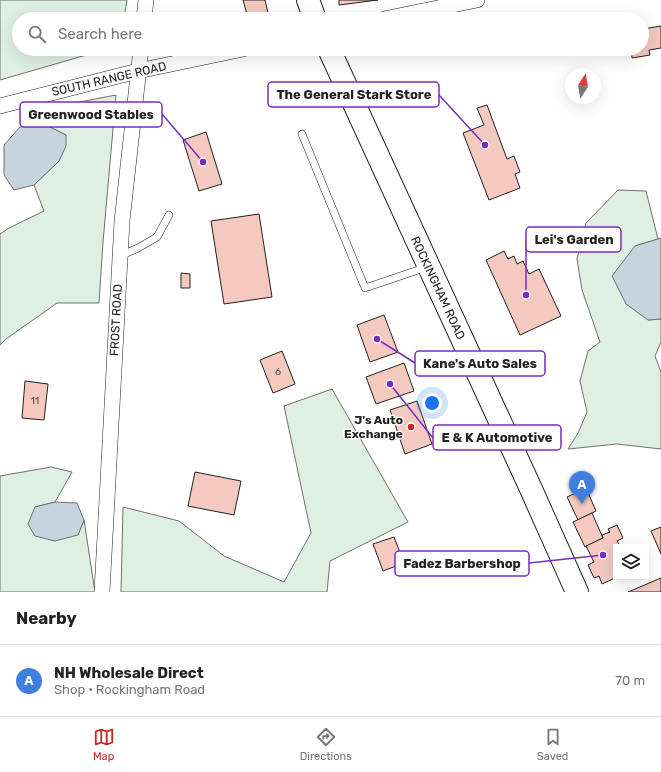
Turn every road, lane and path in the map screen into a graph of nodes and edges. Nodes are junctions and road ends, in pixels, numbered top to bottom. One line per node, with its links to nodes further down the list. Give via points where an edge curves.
1 (146, 0): 4 (street)
2 (308, 0): 5 (main road)
3 (477, 0): 6 (street)
4 (145, 12)
5 (313, 12)
6 (418, 12)
7 (140, 56): 10 (street, FROST ROAD)
8 (210, 56): 10 (street, SOUTH RANGE ROAD)
9 (332, 56): 15 (main road, ROCKINGHAM ROAD)
10 (138, 71): 11 (street, SOUTH RANGE ROAD); 14 (street, FROST ROAD)
11 (0, 106)
12 (302, 134): 15 (lane, via 364,288)
13 (169, 215): 14 (lane, via 157,237)
14 (120, 256): 16 (street, FROST ROAD)
15 (429, 267): 17 (main road, ROCKINGHAM ROAD)
16 (102, 592)
17 (577, 592)

